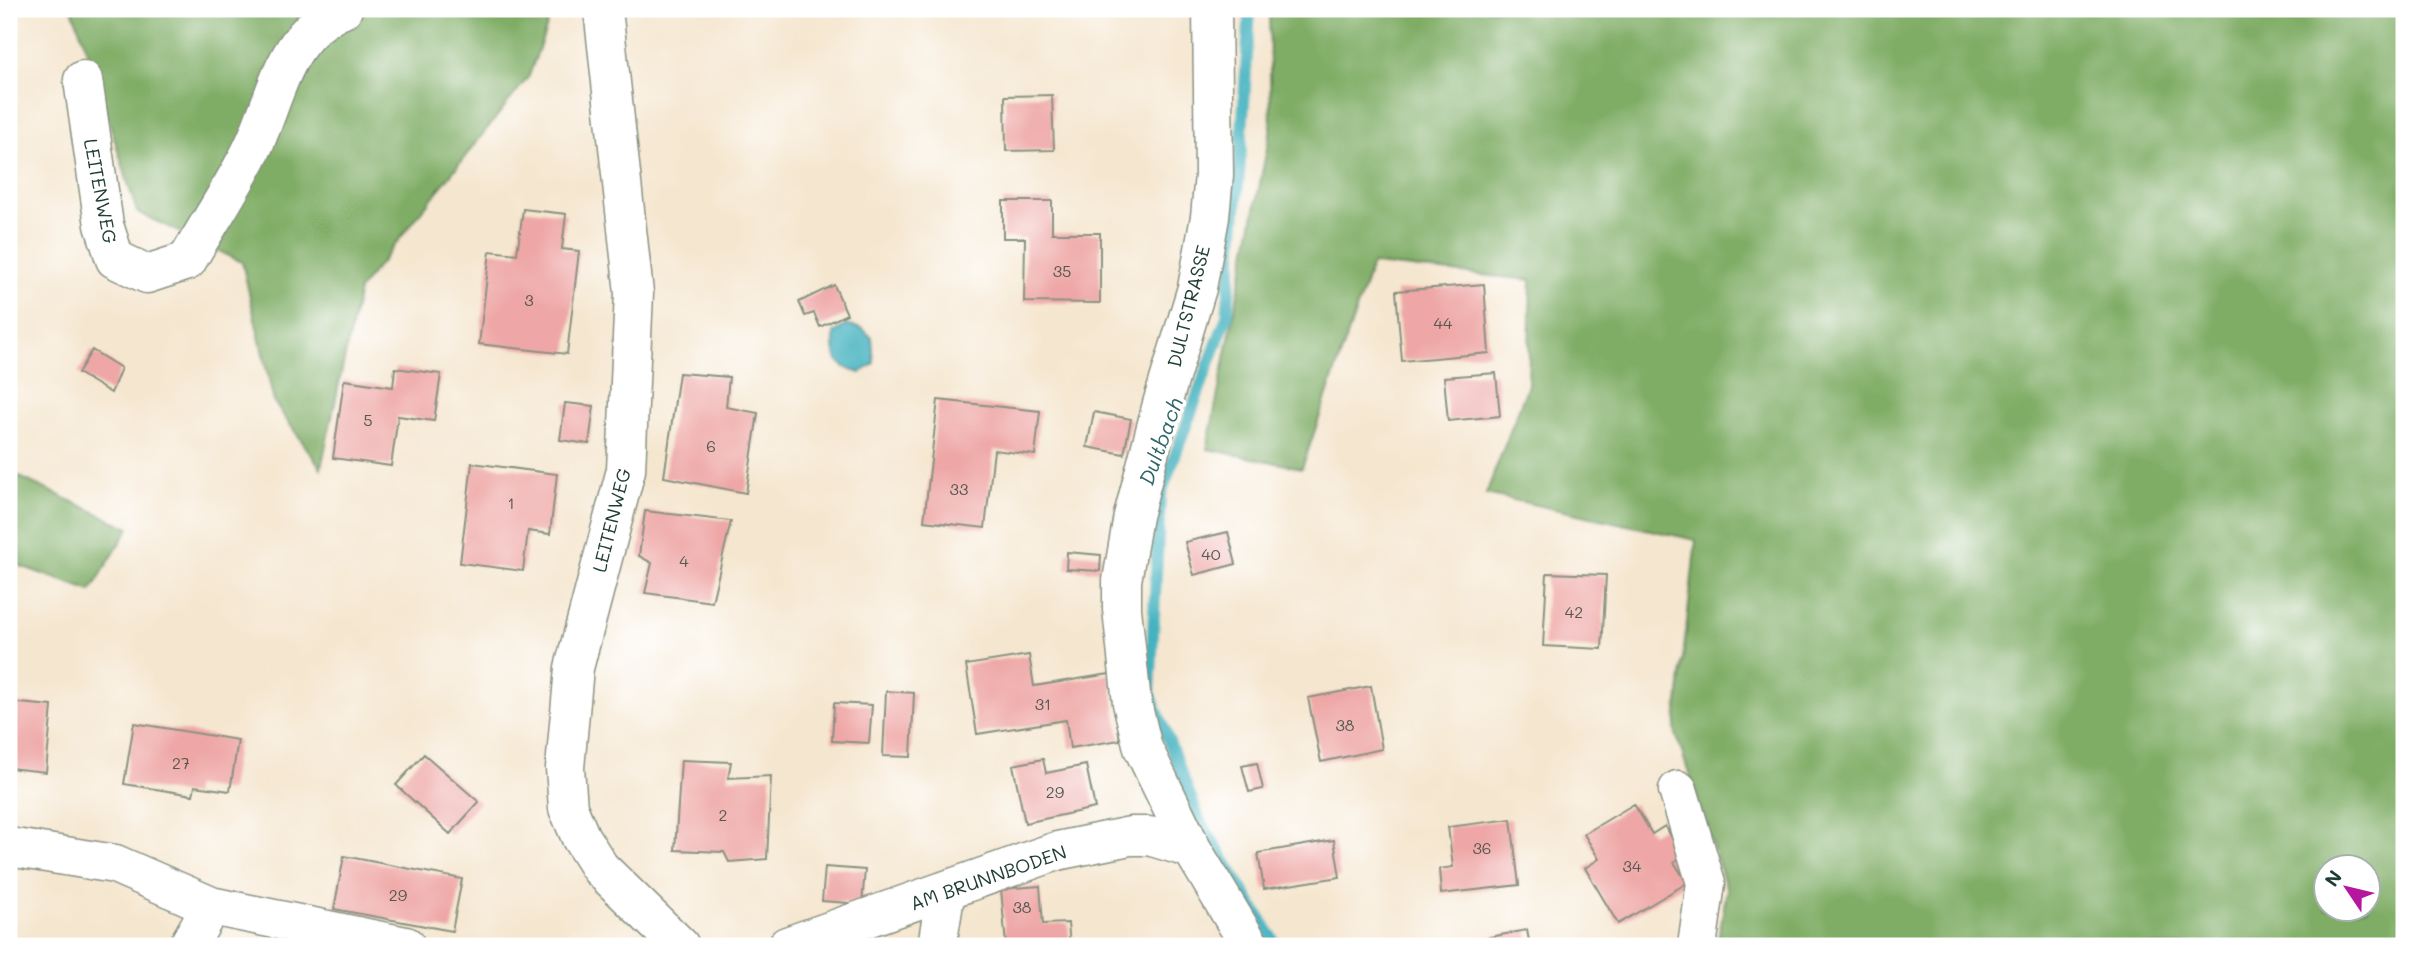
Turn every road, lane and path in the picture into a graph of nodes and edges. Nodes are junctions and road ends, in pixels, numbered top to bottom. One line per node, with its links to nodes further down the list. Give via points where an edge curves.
1 (343, 9): 4 (street, LEITENWEG, via 306,32 290,56 252,149 187,261 147,274 115,259 104,225)
2 (603, 9): 12 (street, LEITENWEG, via 634,293 626,470 574,668 565,768 568,808 600,868)
3 (1212, 9): 7 (street, DULTSTRASSE, via 1214,175 1210,217 1197,288 1133,516 1122,581 1132,704 1143,748)
4 (83, 80)
5 (1678, 790): 16 (street, via 1706,883)
6 (9, 847): 9 (street, via 115,864)
7 (1192, 849): 8 (street, AM BRUNNBODEN, via 1149,836 1129,836 1057,851); 15 (street, DULTSTRASSE)
8 (946, 890): 13 (street, AM BRUNNBODEN); 14 (street)
9 (211, 906): 10 (street); 11 (street)
10 (188, 946)
11 (407, 946)
12 (680, 946)
13 (787, 946)
14 (936, 946)
15 (1250, 946)
16 (1698, 946)

